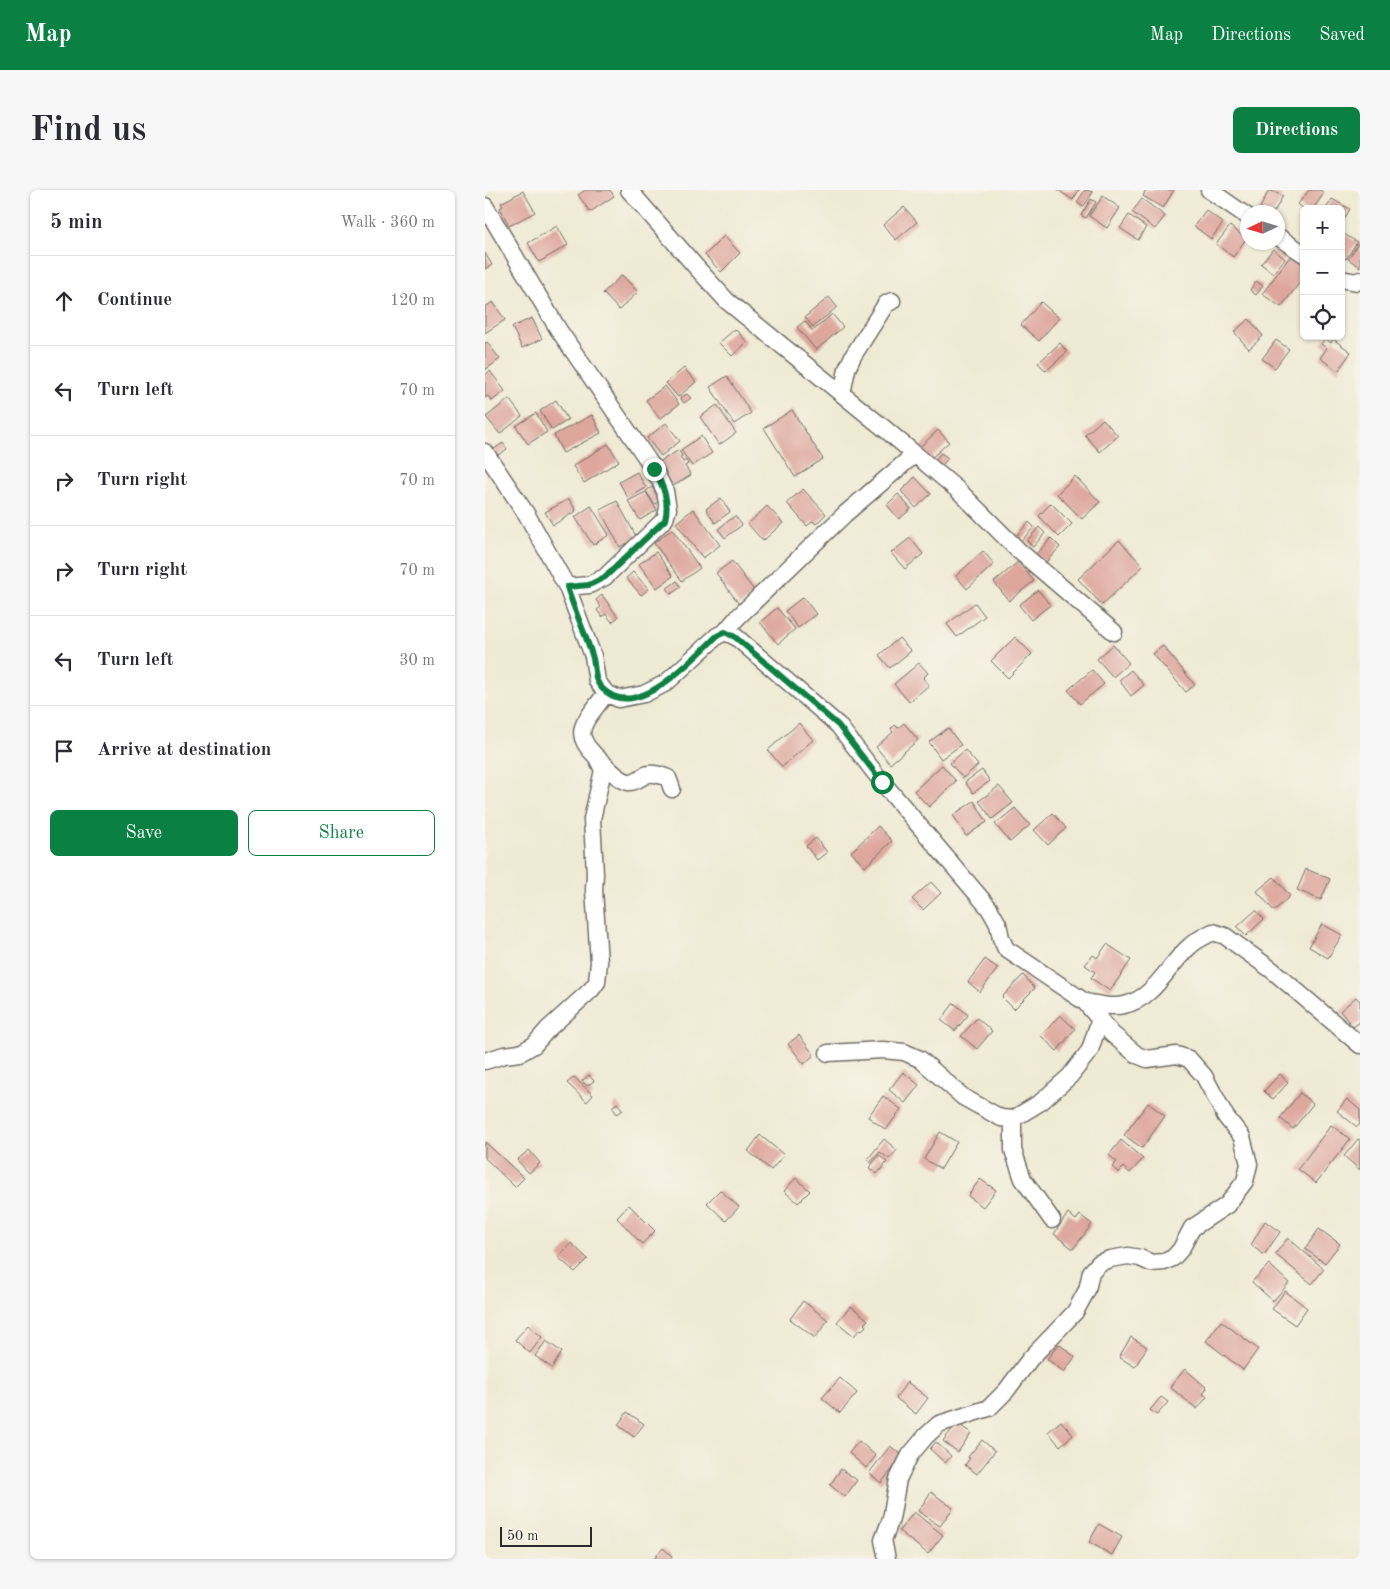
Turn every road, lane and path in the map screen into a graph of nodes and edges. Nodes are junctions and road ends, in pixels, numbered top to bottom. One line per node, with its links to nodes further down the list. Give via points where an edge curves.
1 (629, 190): 10 (street, via 727,301)
2 (1209, 190): 4 (street)
3 (485, 206): 13 (street, via 558,329 654,469 665,491 668,509 665,520 605,577 589,585)
4 (1240, 211)
5 (1285, 241): 6 (street)
6 (1300, 251)
7 (1345, 280): 8 (street)
8 (1360, 280)
9 (892, 301): 10 (street, via 853,356)
10 (842, 394): 12 (street)
11 (485, 452): 13 (street, via 527,516)
12 (915, 454): 14 (street, via 845,514); 15 (street, via 959,491 1018,550)
13 (567, 587): 16 (street, via 593,656 597,682)
14 (725, 632): 16 (street, via 666,683 644,694 619,699); 19 (street, via 755,653 838,725 989,908 1006,949)
15 (1114, 632)
16 (606, 693): 17 (street, via 582,726 581,733)
17 (597, 758): 18 (street, via 627,782 649,774 660,775 668,778); 23 (street, via 603,770 592,819 599,962 597,982 534,1045 520,1053)
18 (671, 789)
19 (1085, 1002): 20 (street); 21 (street, via 1109,1006 1139,1000 1190,946 1213,932 1225,936 1272,970)
20 (1100, 1020): 24 (street, via 1090,1050 1070,1076 1041,1102); 26 (street, via 1111,1034 1137,1055 1147,1059 1177,1055 1189,1059 1204,1076 1226,1116 1243,1137 1249,1164 1245,1182 1227,1205 1192,1228 1173,1258 1151,1263 1128,1256 1099,1263 1091,1272 1087,1290 1075,1312 1030,1359 1006,1391 989,1408 939,1424 926,1436 910,1455 898,1479 891,1519 883,1540)
21 (1360, 1045)
22 (828, 1052): 24 (street, via 903,1052 920,1059 963,1096 1001,1118)
23 (485, 1061)
24 (1013, 1119): 25 (street, via 1013,1150 1023,1180)
25 (1052, 1220)
26 (887, 1559)

